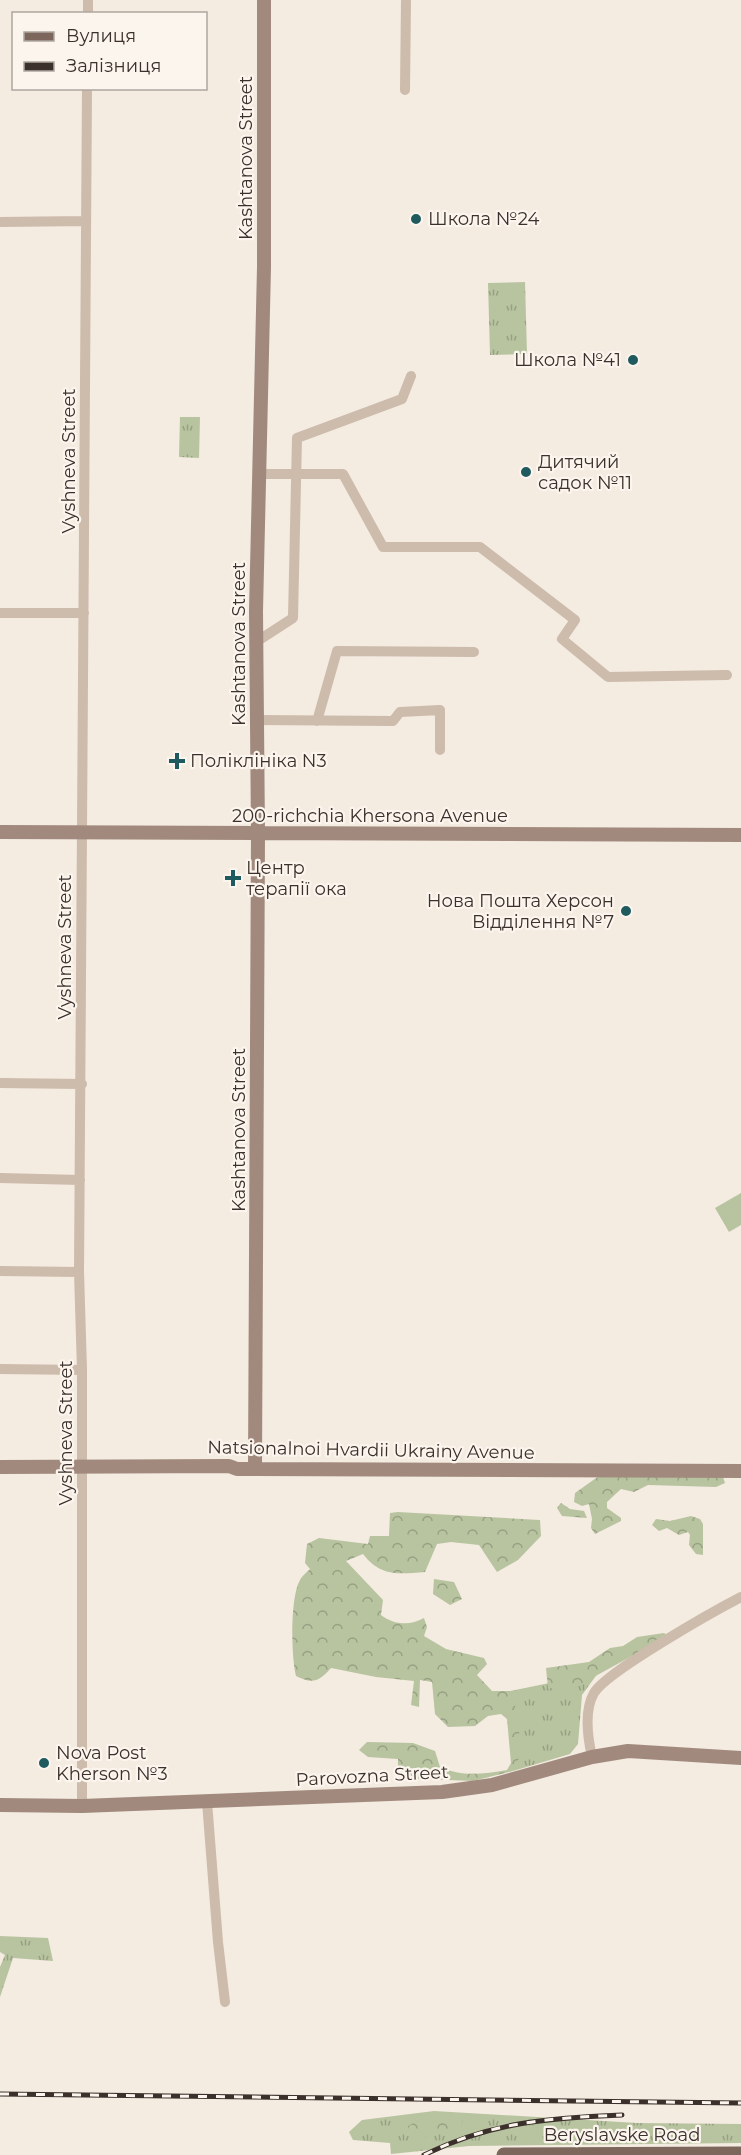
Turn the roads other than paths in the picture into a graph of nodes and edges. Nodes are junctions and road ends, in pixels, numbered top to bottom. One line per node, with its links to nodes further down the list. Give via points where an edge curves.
1 (264, 0): 8 (street, Kashtanova Street)
2 (406, 0): 4 (street)
3 (87, 90): 5 (street, Vyshneva Street)
4 (405, 90)
5 (86, 221): 6 (street); 11 (street, Vyshneva Street)
6 (0, 222)
7 (411, 376): 9 (street, via 402,399 297,438)
8 (260, 474): 9 (street); 12 (street, Kashtanova Street)
9 (296, 474): 12 (street, via 293,618); 14 (street, via 343,474 383,547 480,547 575,620 562,639 608,677)
10 (0, 613): 11 (street)
11 (84, 613): 19 (street, Vyshneva Street)
12 (256, 642): 15 (street, Kashtanova Street)
13 (474, 652): 16 (street, via 337,651)
14 (727, 675)
15 (256, 720): 16 (street); 20 (street, Kashtanova Street)
16 (317, 721): 17 (street, via 393,721 400,712 440,710)
17 (440, 750)
18 (0, 832): 19 (street, 200-richchia Khersona Avenue)
19 (81, 832): 20 (street, 200-richchia Khersona Avenue); 23 (street, Vyshneva Street)
20 (258, 834): 21 (street, 200-richchia Khersona Avenue); 32 (street, Kashtanova Street)
21 (741, 835)
22 (0, 1083): 23 (street)
23 (82, 1084): 25 (street, Vyshneva Street)
24 (0, 1179): 25 (street)
25 (80, 1180): 27 (street, Vyshneva Street)
26 (0, 1271): 27 (street)
27 (80, 1272): 29 (street, Vyshneva Street)
28 (0, 1369): 29 (street)
29 (82, 1370): 31 (street, Vyshneva Street)
30 (0, 1467): 31 (street, Natsionalnoi Hvardii Ukrainy Avenue)
31 (82, 1467): 32 (street, Natsionalnoi Hvardii Ukrainy Avenue); 39 (street, Vyshneva Street)
32 (255, 1469): 33 (street, Natsionalnoi Hvardii Ukrainy Avenue)
33 (741, 1471)
34 (741, 1597): 35 (street, via 600,1686 590,1706)
35 (592, 1757): 36 (street, Parovozna Street, via 644,1751); 37 (street, Parovozna Street, via 492,1785 442,1792)
36 (741, 1758)
37 (207, 1802): 39 (street, Parovozna Street); 40 (street)
38 (0, 1805): 39 (street, Parovozna Street)
39 (82, 1806)
40 (225, 2002)
41 (741, 2154): 42 (main road, Beryslavske Road)
42 (504, 2155)

